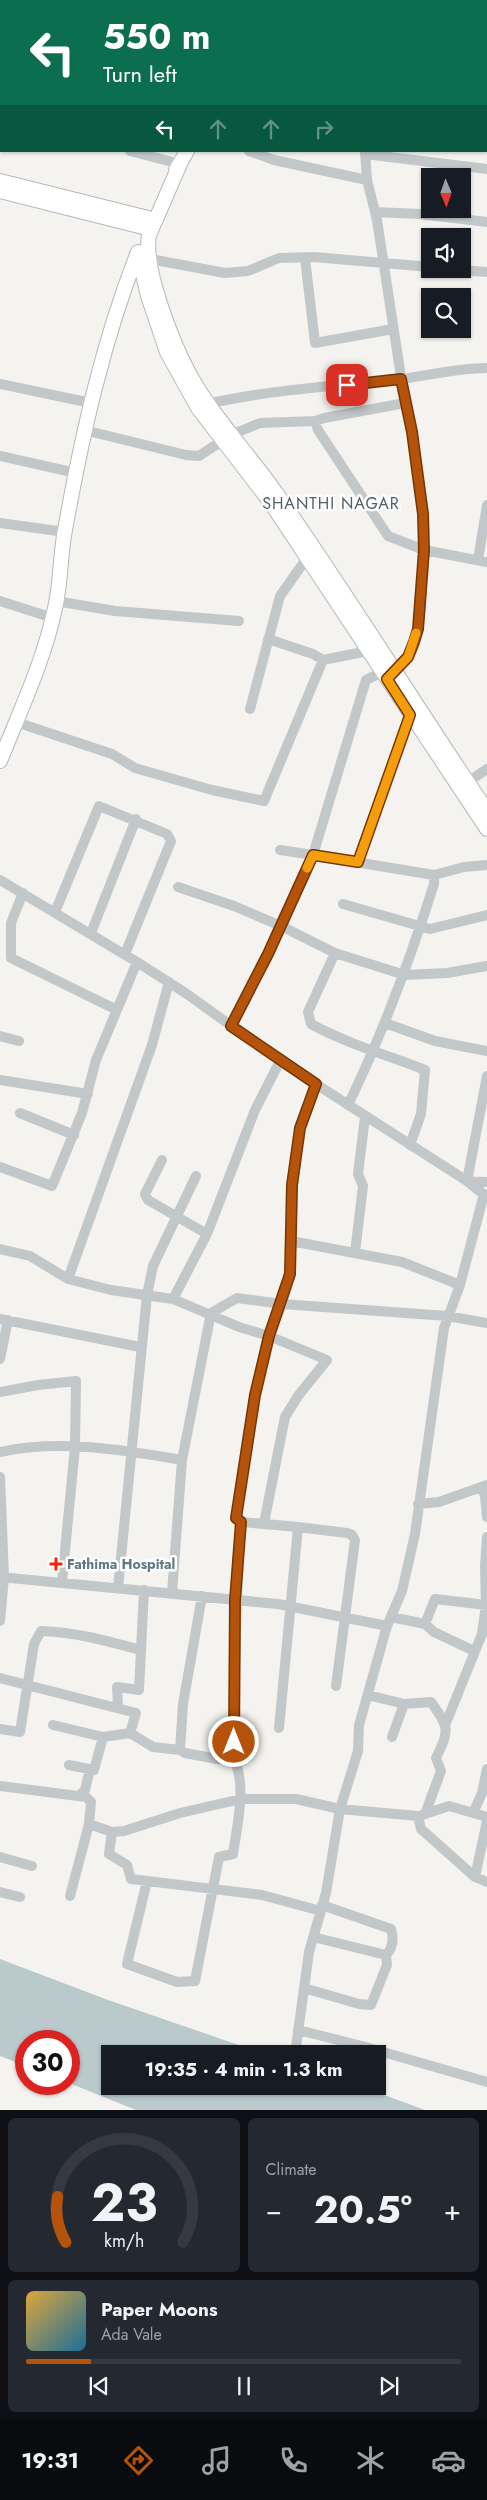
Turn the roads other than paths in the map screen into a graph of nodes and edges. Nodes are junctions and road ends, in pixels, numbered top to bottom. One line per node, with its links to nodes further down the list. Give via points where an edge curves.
1 (134, 152): 5 (street)
2 (186, 152): 5 (main road)
3 (253, 152): 8 (street, via 274,160)
4 (365, 153): 6 (street); 8 (street)
5 (180, 164): 12 (main road); 13 (main road, via 149,235)
6 (487, 169)
7 (0, 180): 12 (main road)
8 (367, 180): 10 (street)
9 (0, 191): 12 (main road)
10 (375, 212): 11 (street); 15 (street)
11 (487, 222)
12 (145, 223): 13 (main road)
13 (144, 255): 14 (street, via 225,273 248,271 279,258); 23 (main road, via 112,328); 24 (main road, via 177,347); 28 (main road, via 148,296 167,352 198,408)
14 (305, 258): 15 (street); 19 (street, via 315,343)
15 (382, 263): 16 (street); 19 (street)
16 (421, 266)
17 (471, 271): 18 (street)
18 (487, 272)
19 (393, 329): 21 (street)
20 (487, 368): 21 (street)
21 (401, 379): 24 (street, via 240,397); 25 (street)
22 (0, 384): 23 (street)
23 (91, 403): 27 (main road)
24 (207, 404): 28 (main road)
25 (405, 404): 26 (street); 34 (street, via 421,496)
26 (314, 421): 28 (street, via 260,423); 34 (street, via 388,536)
27 (84, 430): 28 (street, via 199,456); 30 (main road)
28 (227, 438): 35 (main road); 44 (main road, via 280,499)
29 (0, 456): 30 (street)
30 (76, 472): 33 (main road)
31 (487, 505): 36 (street)
32 (0, 523): 33 (street)
33 (64, 532): 38 (main road)
34 (424, 550): 36 (street); 44 (street, via 418,629 408,657)
35 (307, 558): 41 (street, via 280,596); 42 (main road)
36 (482, 561)
37 (0, 601): 39 (street)
38 (56, 601): 39 (main road); 40 (street, via 115,611)
39 (52, 618): 47 (main road)
40 (239, 621)
41 (268, 639): 43 (street); 45 (street)
42 (368, 651): 43 (street); 44 (main road)
43 (323, 660): 47 (street, via 264,801 135,768 112,754)
44 (388, 674): 46 (main road); 50 (main road); 55 (street, via 366,680)
45 (250, 709)
46 (410, 715): 53 (main road); 56 (street)
47 (16, 722): 48 (main road)
48 (0, 761)
49 (487, 768): 50 (street)
50 (468, 782): 51 (main road)
51 (487, 811)
52 (136, 819): 63 (street, via 98,807); 67 (street); 69 (street, via 168,834 171,841)
53 (487, 829)
54 (280, 850): 55 (street)
55 (313, 855): 56 (street); 65 (street)
56 (358, 862): 58 (street)
57 (487, 866): 58 (street, via 464,867)
58 (434, 875): 66 (street)
59 (0, 880): 61 (street)
60 (178, 887): 65 (street)
61 (23, 894): 63 (street); 74 (street, via 11,922 10,958)
62 (344, 904): 66 (street)
63 (55, 912): 67 (street)
64 (487, 915): 66 (street, via 430,930)
65 (281, 926): 68 (street); 76 (street)
66 (420, 928): 72 (street)
67 (91, 933): 69 (street)
68 (334, 953): 72 (street); 80 (street, via 308,1012 311,1024)
69 (125, 954): 70 (street)
70 (137, 962): 73 (street); 74 (street)
71 (487, 966): 72 (street)
72 (404, 976): 75 (street)
73 (169, 982): 76 (street); 102 (street, via 152,1045)
74 (117, 1010): 85 (street, via 96,1060)
75 (385, 1023): 79 (street, via 435,1041); 80 (street)
76 (231, 1026): 81 (street)
77 (0, 1036): 78 (street)
78 (19, 1041)
79 (487, 1051)
80 (373, 1053): 86 (street); 90 (street, via 426,1070 421,1114)
81 (280, 1061): 84 (street); 98 (street, via 255,1110)
82 (487, 1076): 94 (street)
83 (0, 1080): 85 (street)
84 (316, 1084): 86 (street); 99 (street, via 300,1128 292,1185)
85 (88, 1094): 89 (street)
86 (348, 1105): 88 (street)
87 (20, 1113): 89 (street)
88 (365, 1116): 90 (street); 101 (street, via 358,1174 363,1186)
89 (74, 1135): 92 (street, via 52,1186)
90 (410, 1145): 94 (street)
91 (162, 1160): 97 (street, via 145,1194 148,1200)
92 (0, 1167)
93 (196, 1176): 97 (street)
94 (467, 1181): 95 (street); 96 (street)
95 (487, 1182)
96 (485, 1196): 103 (street)
97 (176, 1216): 98 (street); 104 (street, via 153,1266)
98 (207, 1234): 105 (street)
99 (291, 1241): 101 (street); 106 (street, via 290,1274)
100 (0, 1249): 102 (street, via 30,1256)
101 (355, 1252): 103 (street, via 402,1262)
102 (68, 1279): 104 (street)
103 (460, 1285): 108 (street)
104 (147, 1295): 105 (street); 112 (street)
105 (173, 1299): 107 (street)
106 (282, 1304): 107 (street, via 238,1298); 108 (street); 111 (street)
107 (211, 1313): 111 (street, via 238,1327); 118 (street)
108 (447, 1316): 110 (street); 121 (street)
109 (4, 1320): 112 (street); 113 (street)
110 (487, 1323)
111 (269, 1336): 123 (street, via 255,1395 236,1518); 124 (street, via 326,1360 285,1417)
112 (140, 1347): 117 (street)
113 (0, 1359)
114 (0, 1392): 115 (street, via 76,1381)
115 (75, 1447): 116 (street, via 26,1446); 117 (street); 128 (street)
116 (0, 1452)
117 (130, 1452): 118 (street); 129 (street)
118 (182, 1460): 131 (street)
119 (0, 1477): 127 (street)
120 (484, 1486): 121 (street, via 439,1502); 122 (street)
121 (418, 1504): 138 (street, via 402,1591)
122 (487, 1517)
123 (241, 1522): 124 (street); 133 (street)
124 (264, 1523): 125 (street)
125 (298, 1527): 135 (street); 136 (street, via 347,1533 355,1540)
126 (487, 1537): 134 (street)
127 (2, 1577): 128 (street); 137 (street)
128 (62, 1582): 129 (street)
129 (118, 1588): 130 (street)
130 (144, 1590): 131 (street); 141 (street)
131 (172, 1593): 132 (street)
132 (202, 1596): 133 (street); 156 (street, via 183,1704)
133 (236, 1600): 135 (street); 157 (street)
134 (486, 1604): 139 (street, via 435,1599); 140 (street)
135 (292, 1607): 136 (street); 151 (street)
136 (344, 1617): 138 (street); 145 (street)
137 (0, 1621)
138 (389, 1621): 139 (street); 146 (street)
139 (425, 1624): 142 (street, via 434,1632)
140 (485, 1635): 142 (street)
141 (140, 1650): 144 (street, via 98,1639 40,1631); 148 (street, via 139,1690 117,1687)
142 (474, 1651): 149 (street)
143 (0, 1678): 144 (street)
144 (26, 1683): 148 (street); 152 (street, via 20,1732)
145 (336, 1686)
146 (368, 1696): 147 (street); 164 (street, via 359,1724 358,1751)
147 (404, 1704): 149 (street, via 431,1702); 155 (street)
148 (118, 1708): 153 (street, via 136,1713)
149 (446, 1723): 166 (street, via 445,1739 436,1758 441,1771)
150 (53, 1725): 154 (street)
151 (279, 1728)
152 (0, 1729)
153 (130, 1733): 154 (street); 156 (street, via 153,1747)
154 (103, 1737): 159 (street, via 94,1770)
155 (392, 1737)
156 (180, 1750): 157 (street)
157 (234, 1760): 163 (street, via 238,1767)
158 (69, 1765): 159 (street)
159 (90, 1769): 162 (street)
160 (487, 1769): 165 (street, via 482,1793)
161 (0, 1786): 162 (street)
162 (80, 1796): 169 (street, via 91,1802)
163 (240, 1800): 164 (street, via 296,1799); 170 (street); 176 (street, via 234,1854 219,1856)
164 (340, 1809): 166 (street); 180 (street)
165 (473, 1813): 166 (street, via 449,1806); 167 (street)
166 (422, 1814): 173 (street, via 421,1829)
167 (487, 1816)
168 (487, 1821): 173 (street)
169 (89, 1824): 170 (street); 178 (street)
170 (112, 1832): 174 (street, via 109,1855 127,1865 129,1878)
171 (0, 1857): 172 (street)
172 (32, 1866)
173 (475, 1878): 175 (street)
174 (147, 1881): 176 (street); 176 (street, via 127,1964 177,1982 195,1981)
175 (487, 1882)
176 (213, 1890): 180 (street, via 262,1895)
177 (0, 1892): 179 (street)
178 (70, 1896)
179 (20, 1897)
180 (322, 1908): 181 (street); 182 (street, via 391,1929 394,1937)
181 (313, 1937): 182 (street); 183 (street)
182 (386, 1955): 183 (street, via 387,1965 371,2005)
183 (304, 1988): 184 (street)
184 (298, 2030): 185 (street); 186 (street)
185 (296, 2045)
186 (487, 2082)

